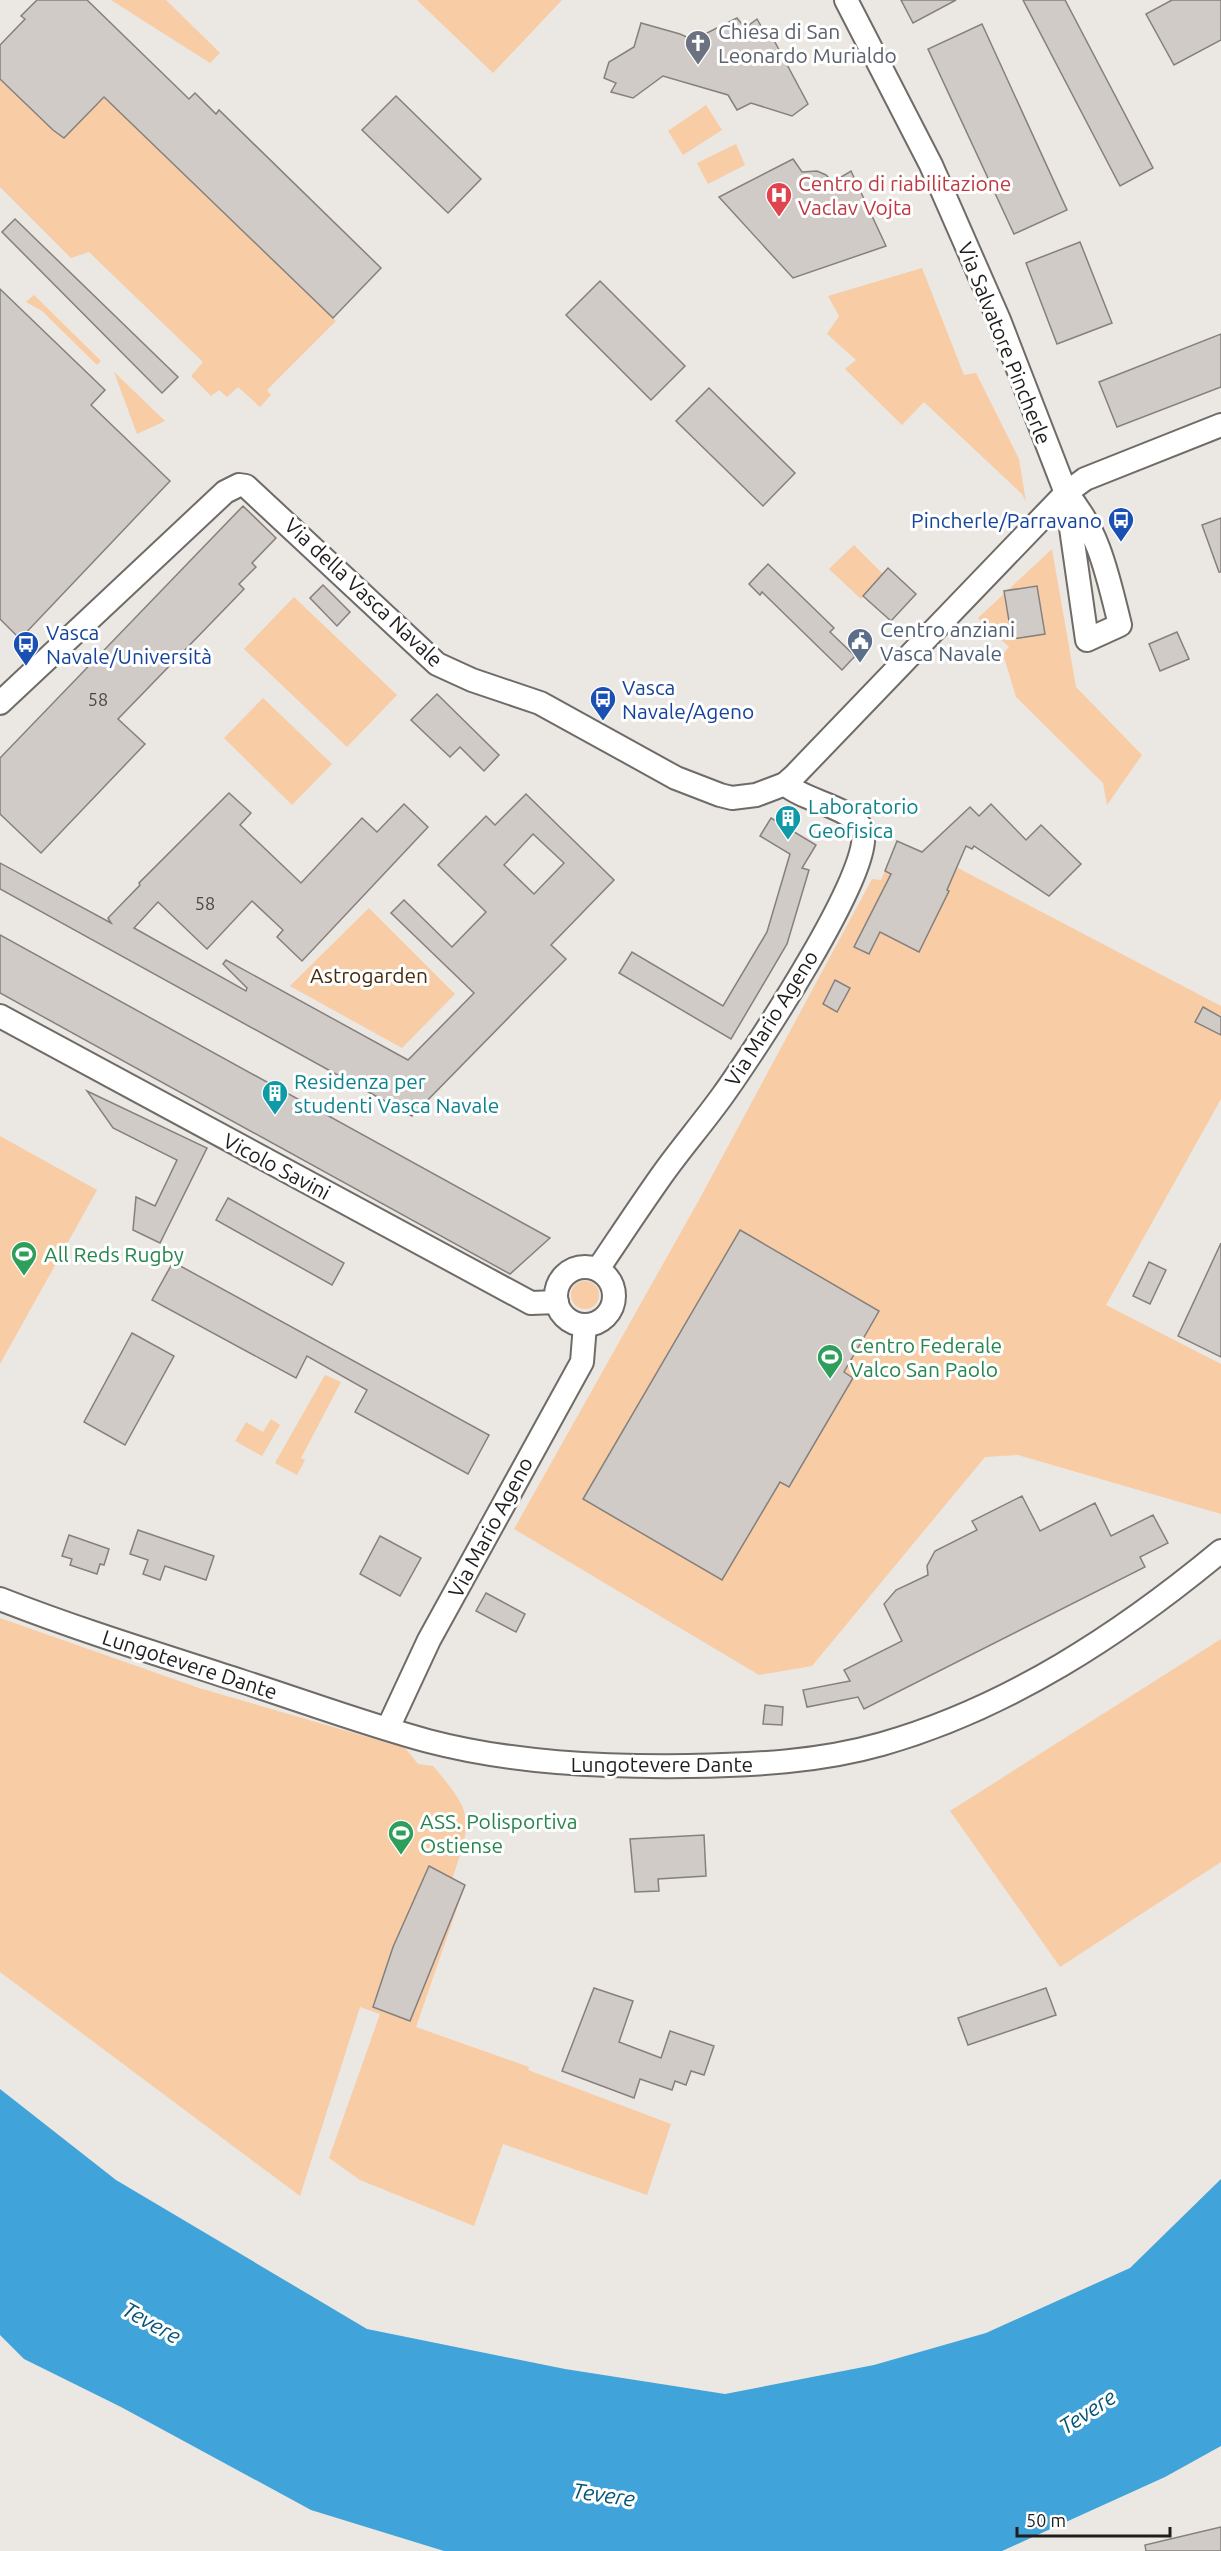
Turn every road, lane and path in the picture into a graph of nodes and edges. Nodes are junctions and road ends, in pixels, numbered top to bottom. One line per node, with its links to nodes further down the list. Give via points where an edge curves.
1 (846, 0): 3 (street, Via Salvatore Pincherle, via 936,176 999,320)
2 (1221, 425): 3 (street, Via della Vasca Navale, via 1085,479)
3 (1066, 493): 3 (street, via 1071,541 1087,640 1120,625 1091,527); 5 (street, Via della Vasca Navale)
4 (0, 703): 5 (street, Via della Vasca Navale, via 225,492 239,485 246,486 436,664 540,703 709,792 732,798 749,797)
5 (785, 784): 7 (street, Via Mario Ageno, via 794,792 855,819 862,829 863,852 849,889 775,1017 723,1096 663,1173)
6 (0, 1016): 8 (street, Vicolo Savini, via 531,1303)
7 (598, 1269): 8 (street, via 570,1270 558,1284); 9 (street, via 611,1282 614,1302 603,1319)
8 (556, 1302): 9 (street, via 566,1318)
9 (585, 1325): 12 (street, Via Mario Ageno, via 582,1362 429,1640)
10 (1221, 1551): 12 (street, Lungotevere Dante, via 1160,1602 1008,1695 937,1726 838,1754 761,1765 566,1764 429,1741)
11 (0, 1599): 12 (street, Lungotevere Dante)
12 (388, 1728)

